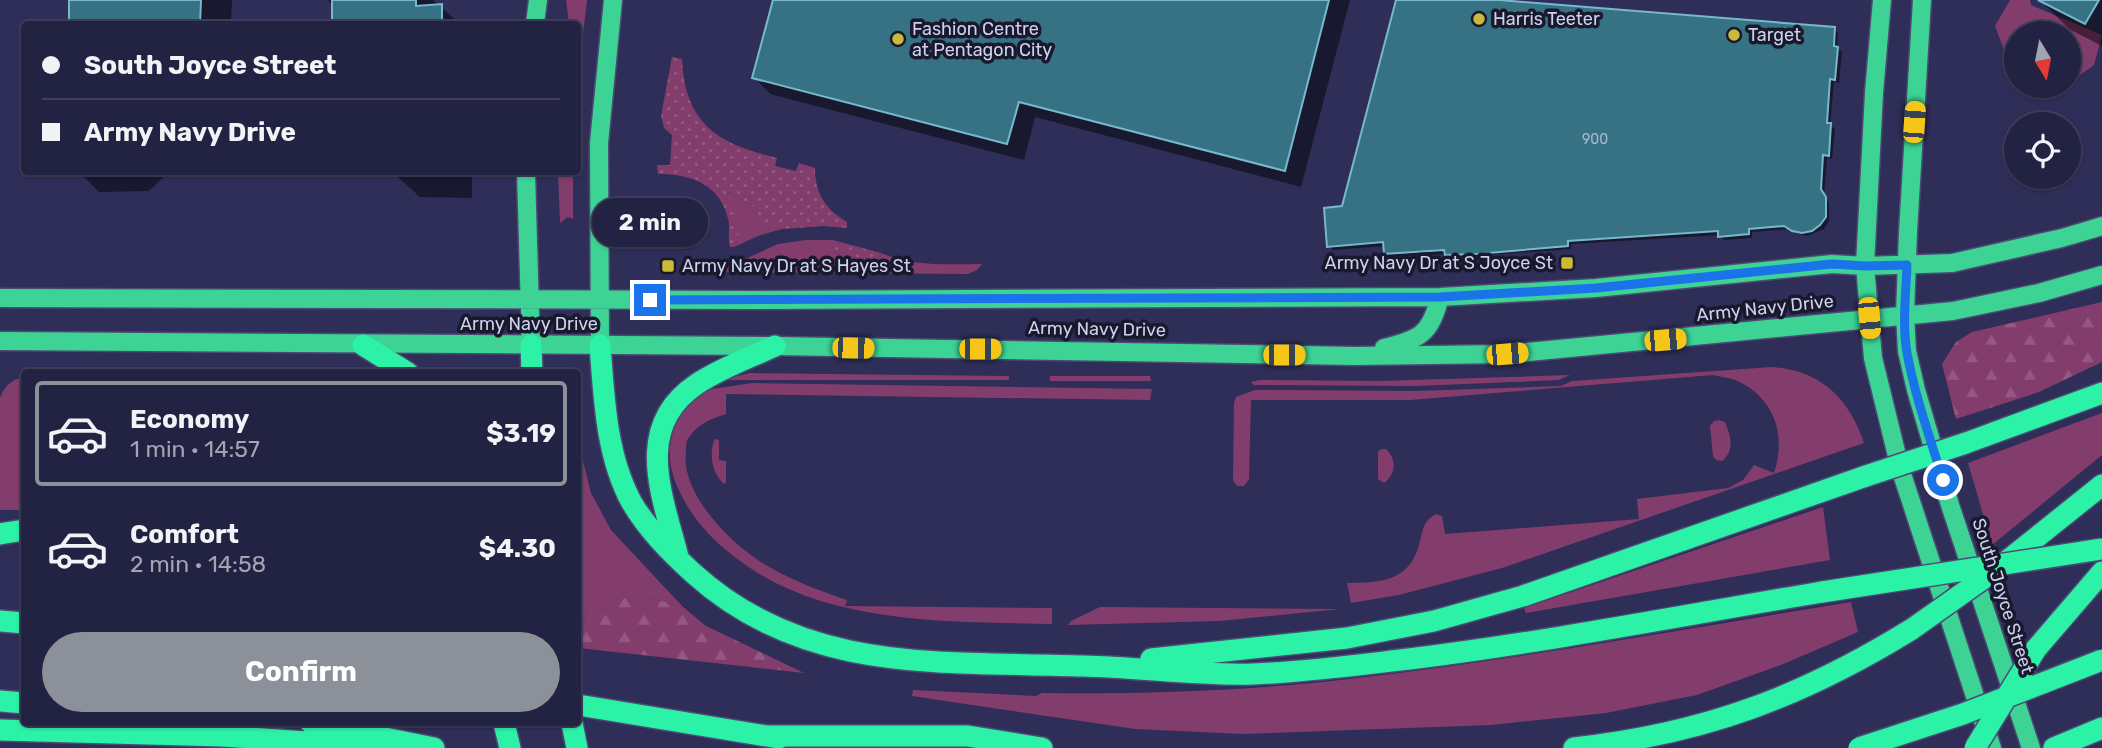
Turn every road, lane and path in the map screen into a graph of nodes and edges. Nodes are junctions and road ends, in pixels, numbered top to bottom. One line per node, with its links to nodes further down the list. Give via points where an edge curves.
1 (538, 0): 5 (main road)
2 (613, 0): 14 (main road, via 599,143)
3 (1882, 0): 9 (main road)
4 (1922, 0): 8 (main road, South Joyce Street)
5 (535, 21)
6 (526, 175): 13 (main road)
7 (2102, 226): 8 (main road, Army Navy Drive, via 1952,264)
8 (1907, 265): 9 (main road, Army Navy Drive); 15 (main road, South Joyce Street)
9 (1865, 266): 11 (main road, Army Navy Drive, via 1832,264 1596,288); 16 (main road)
10 (2102, 275): 15 (main road, Army Navy Drive, via 1998,303)
11 (1440, 297): 14 (main road, Army Navy Drive); 22 (main road, via 1434,320 1417,337)
12 (0, 298): 13 (main road, Army Navy Drive)
13 (530, 298): 14 (main road, Army Navy Drive); 19 (main road)
14 (599, 300): 20 (main road)
15 (1905, 315): 16 (main road, Army Navy Drive); 53 (main road, South Joyce Street, via 1916,390)
16 (1869, 318): 22 (main road, Army Navy Drive, via 1507,354); 52 (main road, via 1889,431)
17 (0, 341): 18 (main road, Army Navy Drive)
18 (362, 345): 19 (main road, Army Navy Drive); 23 (highway)
19 (531, 345): 20 (main road, Army Navy Drive); 24 (highway)
20 (600, 345): 21 (main road, Army Navy Drive); 30 (highway, via 617,469 643,520)
21 (775, 346): 22 (main road, Army Navy Drive); 30 (highway, via 695,385 667,415 657,444 657,469)
22 (1353, 356)
23 (401, 369)
24 (532, 369)
25 (2102, 393): 35 (highway, bridge, via 1523,596 1434,621 1305,643)
26 (2102, 485): 49 (highway, bridge, via 1997,569 1912,629 1843,670 1773,702 1665,734)
27 (21, 530): 28 (highway)
28 (0, 534)
29 (2102, 549): 35 (highway, bridge, via 1485,649 1359,665 1250,674)
30 (678, 559): 35 (highway, via 733,606 826,647 911,660)
31 (2102, 572): 51 (highway, bridge, via 2036,649)
32 (0, 621): 33 (highway)
33 (21, 623)
34 (2102, 660): 50 (highway, bridge)
35 (1082, 666)
36 (581, 706): 42 (highway)
37 (326, 726): 44 (highway)
38 (505, 726): 45 (highway)
39 (573, 726): 46 (highway)
40 (2102, 728): 54 (highway)
41 (10, 729): 43 (highway)
42 (767, 736): 47 (highway); 48 (highway, via 968,736)
43 (393, 748)
44 (434, 748)
45 (510, 748)
46 (577, 748)
47 (840, 748)
48 (1042, 748)
49 (1574, 748)
50 (1859, 748)
51 (1975, 748)
52 (1992, 748)
53 (2031, 748)
54 (2054, 748)

